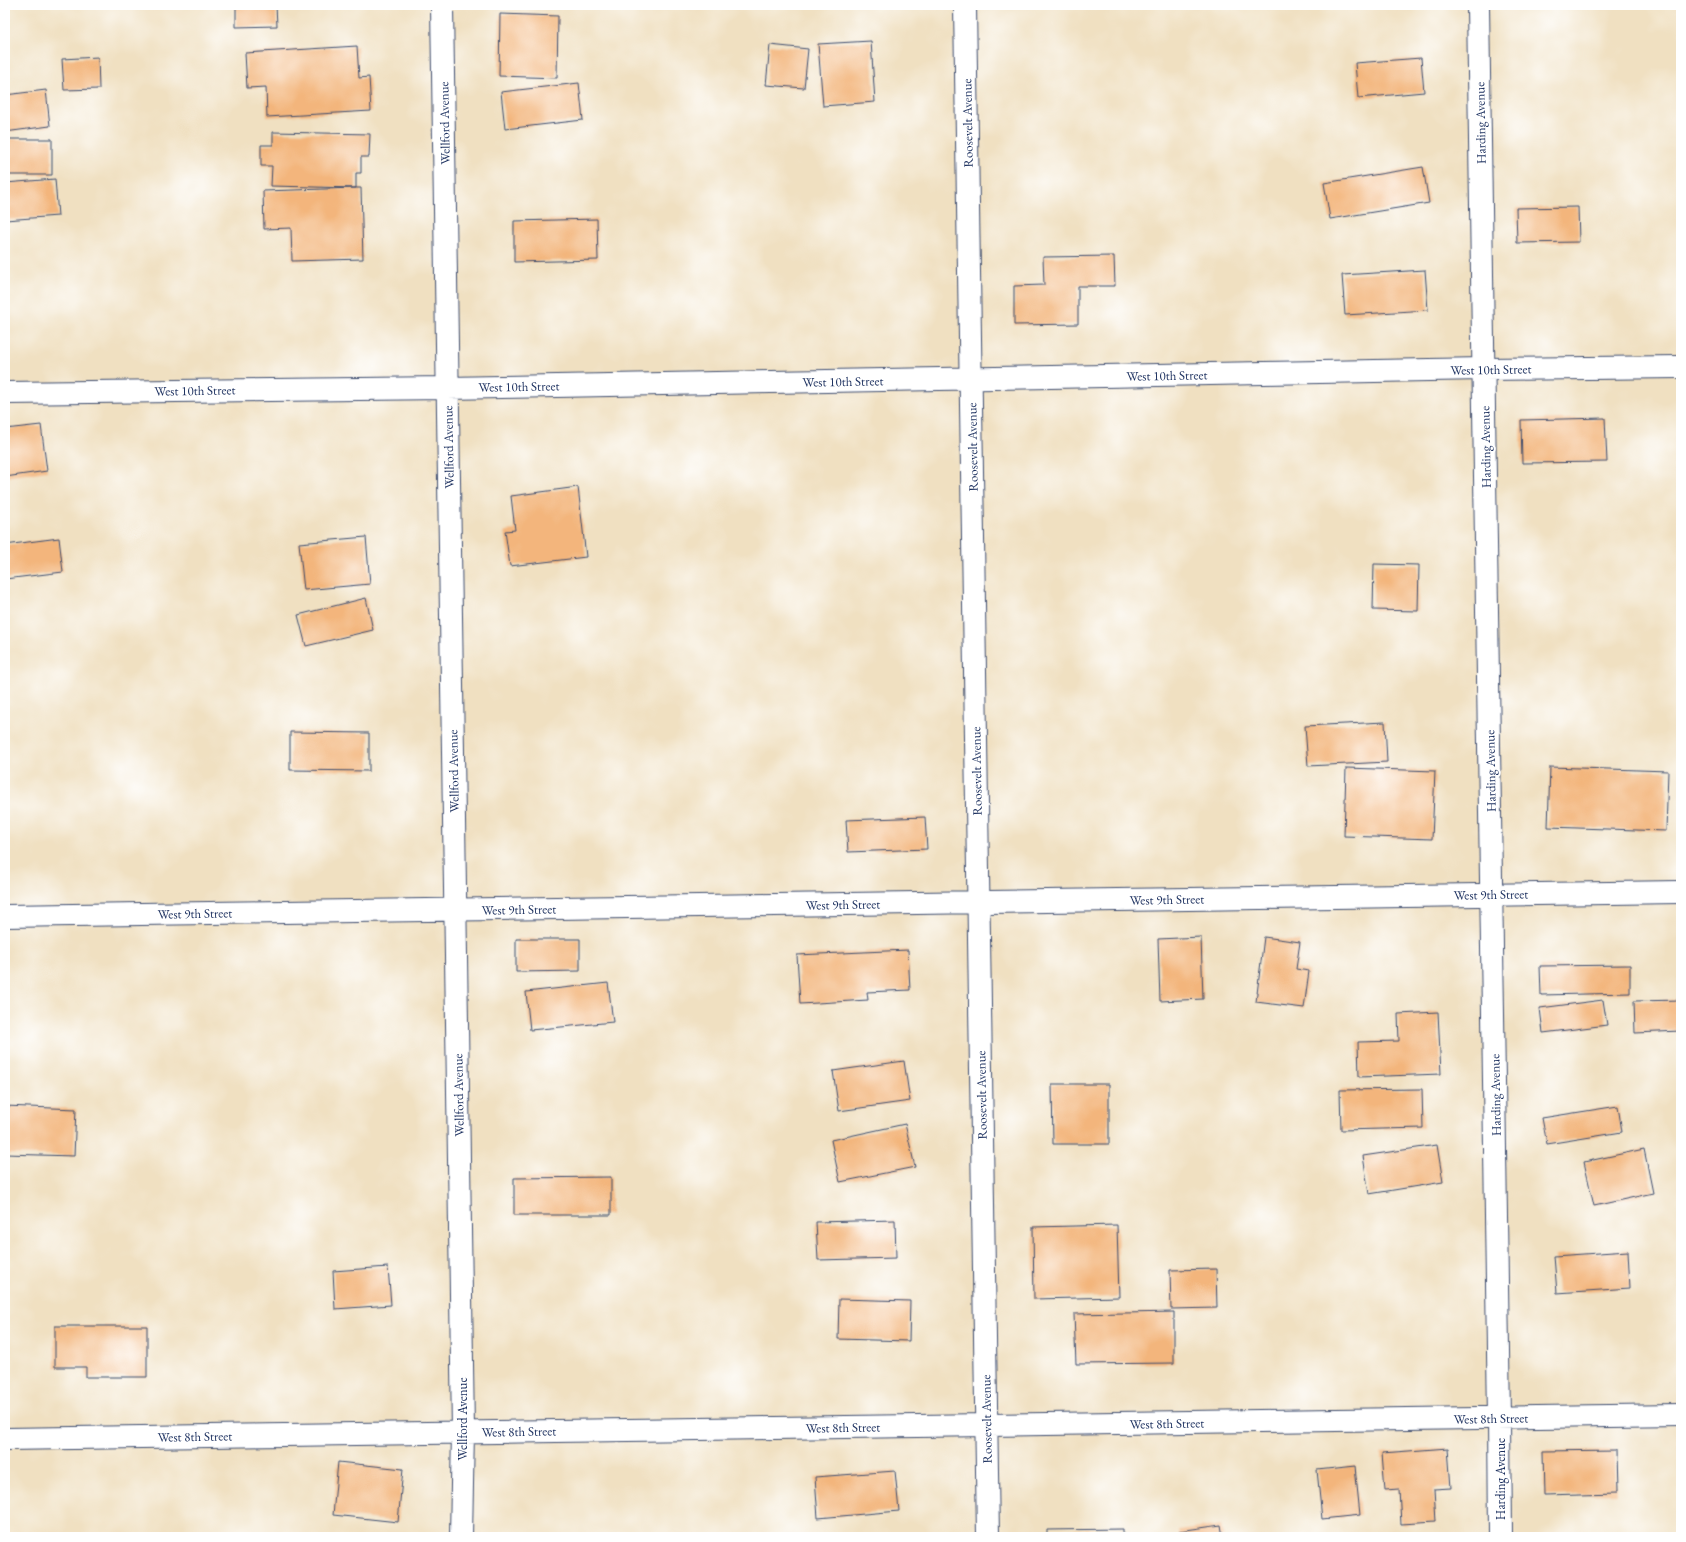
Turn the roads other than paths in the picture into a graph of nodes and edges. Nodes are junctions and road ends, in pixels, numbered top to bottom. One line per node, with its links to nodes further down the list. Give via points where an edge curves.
1 (442, 5): 7 (street, Wellford Avenue)
2 (965, 5): 6 (street, Roosevelt Avenue)
3 (1478, 5): 5 (street, Harding Avenue)
4 (1681, 367): 5 (street, West 10th Street)
5 (1484, 368): 6 (street, West 10th Street); 10 (street, Harding Avenue)
6 (970, 378): 7 (street, West 10th Street); 11 (street, Roosevelt Avenue)
7 (447, 388): 8 (street, West 10th Street); 12 (street, Wellford Avenue)
8 (5, 393)
9 (1681, 892): 10 (street, West 9th Street)
10 (1492, 894): 11 (street, West 9th Street); 15 (street, Harding Avenue)
11 (978, 902): 12 (street, West 9th Street); 16 (street, Roosevelt Avenue)
12 (455, 910): 13 (street, West 9th Street); 17 (street, Wellford Avenue)
13 (5, 916)
14 (1681, 1415): 15 (street, West 8th Street)
15 (1499, 1418): 16 (street, West 8th Street); 21 (street, Harding Avenue)
16 (986, 1426): 17 (street, West 8th Street); 20 (street, Roosevelt Avenue)
17 (463, 1431): 18 (street, West 8th Street); 19 (street, Wellford Avenue)
18 (5, 1439)
19 (461, 1537)
20 (988, 1537)
21 (1500, 1537)

